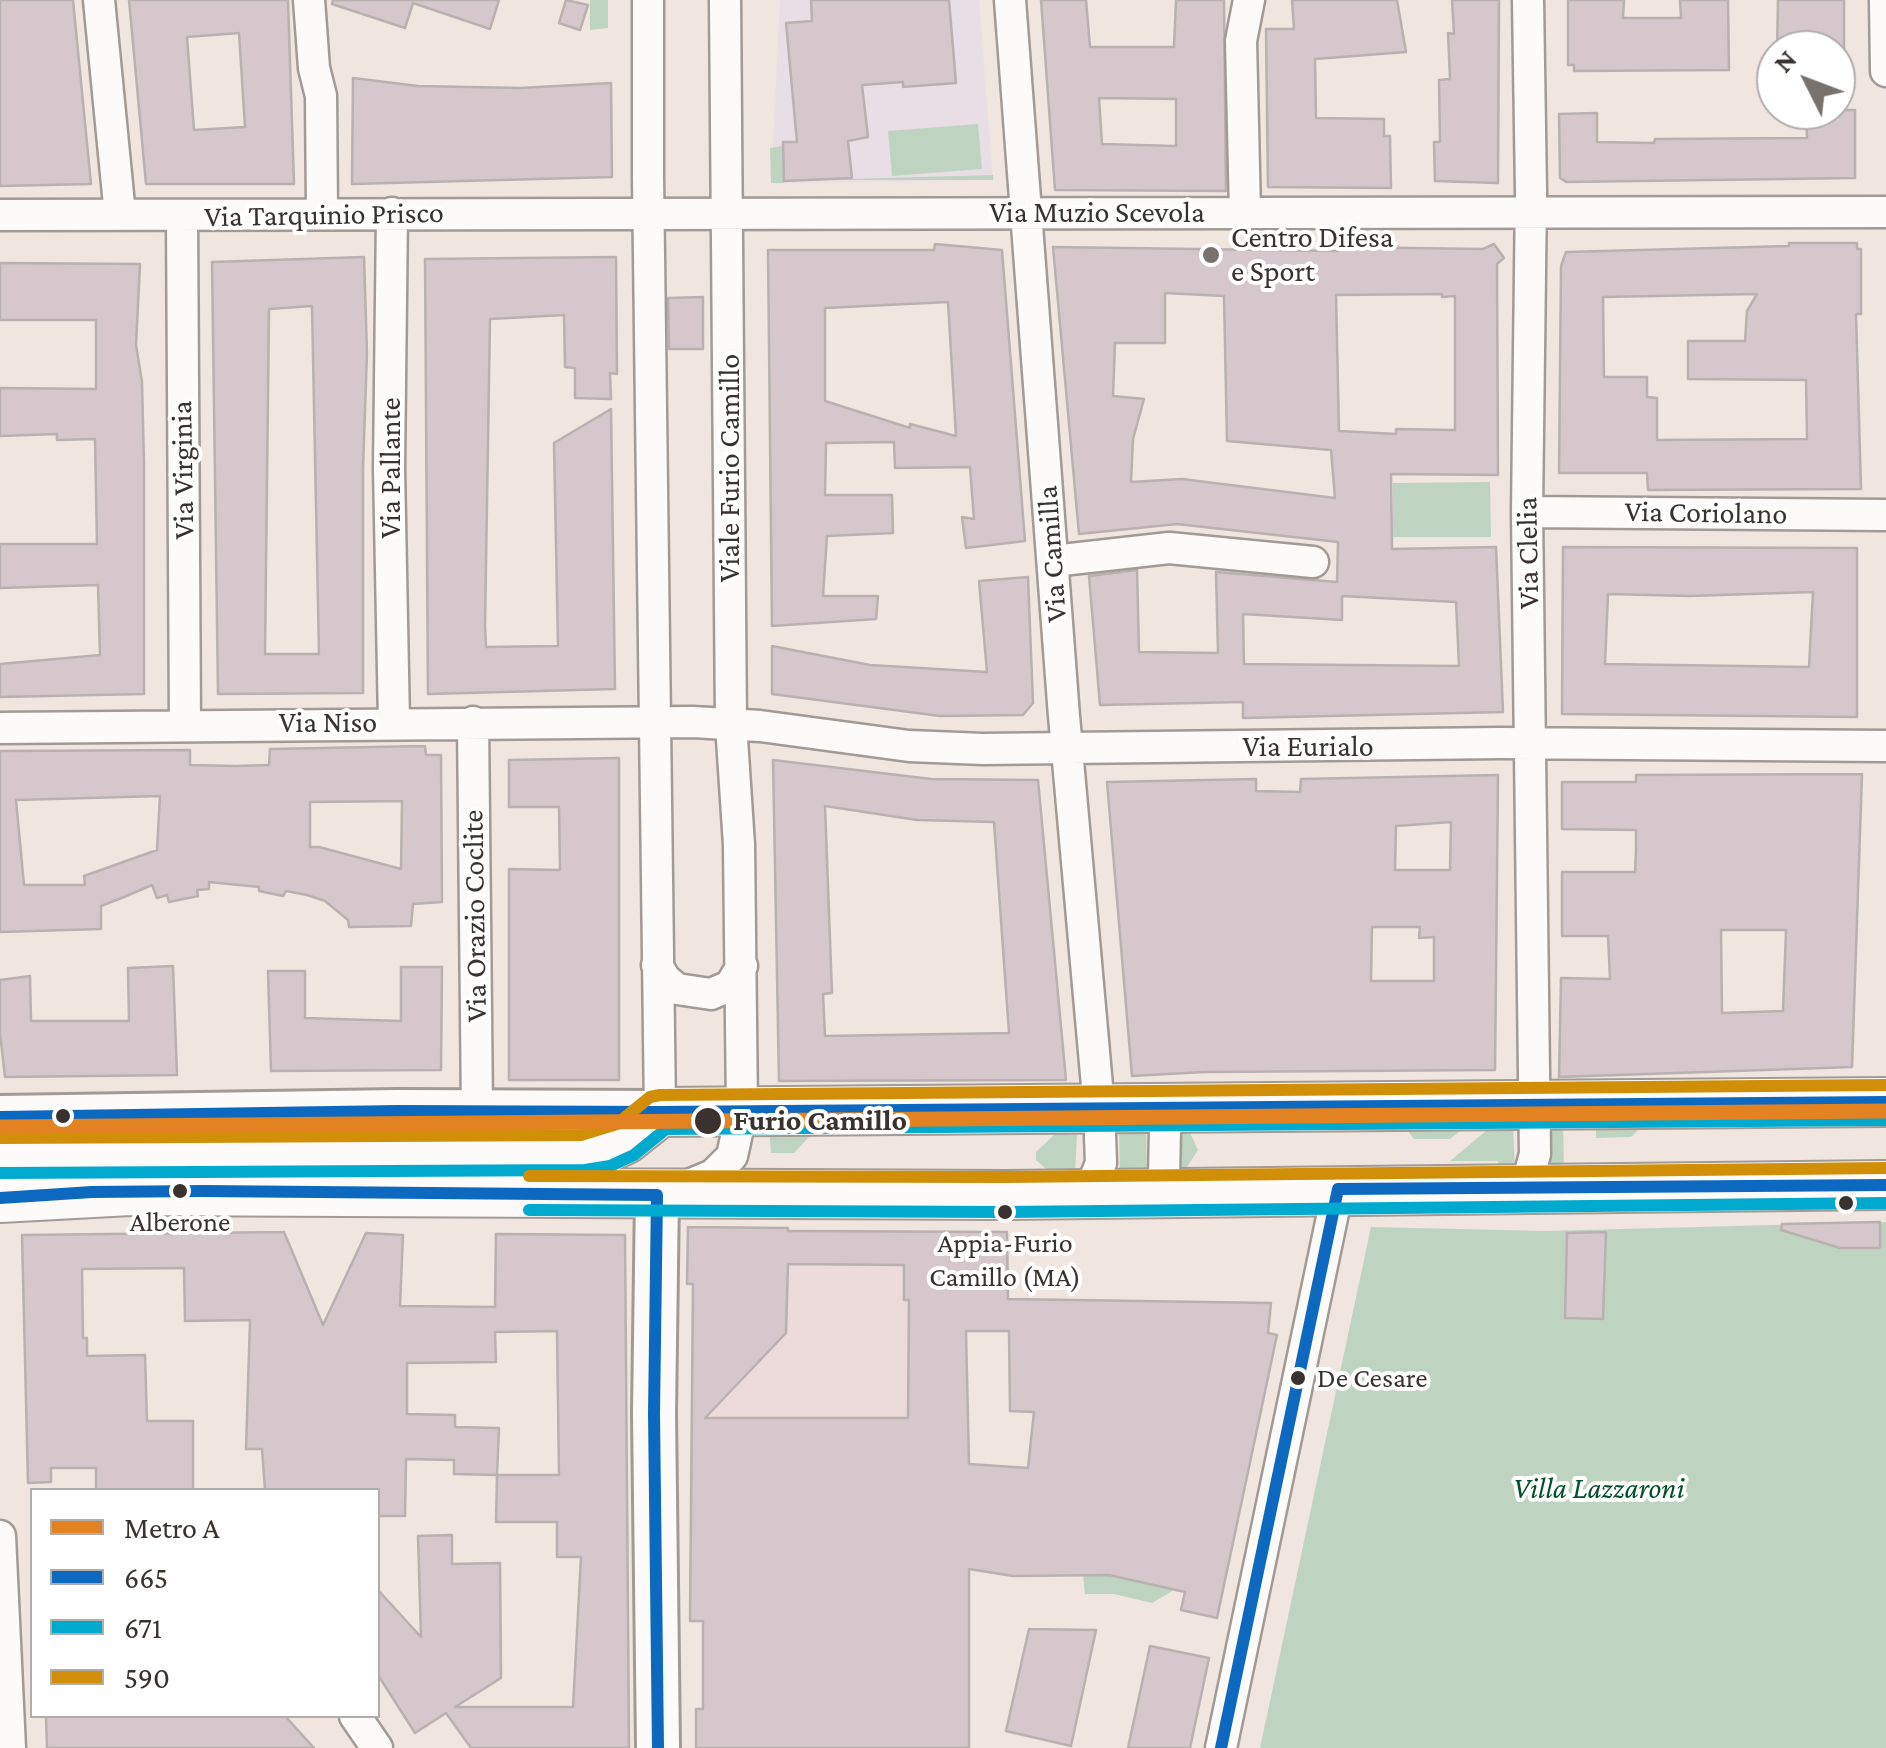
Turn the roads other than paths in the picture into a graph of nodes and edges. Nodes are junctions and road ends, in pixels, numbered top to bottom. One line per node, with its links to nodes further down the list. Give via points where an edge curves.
1 (99, 0): 18 (street)
2 (308, 0): 15 (street, via 320,96)
3 (648, 0): 13 (street)
4 (725, 0): 14 (street, Viale Furio Camillo)
5 (1010, 0): 17 (street, Via Camilla)
6 (1249, 0): 10 (street, via 1241,41)
7 (1528, 0): 11 (street, Via Clelia)
8 (1884, 0): 9 (street)
9 (1886, 71)
10 (1245, 212): 11 (street, Via Muzio Scevola); 17 (street, Via Muzio Scevola)
11 (1530, 212): 12 (street, Via Muzio Scevola); 21 (street, Via Clelia)
12 (1886, 212)
13 (649, 213): 14 (street); 16 (street, Via Tarquinio Prisco); 26 (street)
14 (728, 213): 17 (street, Via Muzio Scevola); 29 (street, Viale Furio Camillo)
15 (322, 214): 16 (street, Via Tarquinio Prisco); 20 (street, Via Tarquinio Prisco)
16 (392, 214): 27 (street, Via Pallante)
17 (1026, 214): 23 (street, Via Camilla)
18 (120, 215): 19 (street, Via Tarquinio Prisco); 20 (street, Via Tarquinio Prisco)
19 (0, 216)
20 (182, 216): 28 (street, Via Virginia)
21 (1527, 512): 22 (street, Via Coriolano); 31 (street, Via Clelia)
22 (1886, 515)
23 (1053, 561): 24 (street, via 1169,548); 33 (street, Via Camilla)
24 (1314, 562)
25 (473, 722): 26 (street, Via Niso); 27 (street, Via Niso); 41 (street, Via Orazio Coclite)
26 (656, 722): 29 (street); 34 (street)
27 (394, 723): 28 (street, Via Niso)
28 (185, 724): 30 (street, Via Niso)
29 (731, 724): 33 (street, Via Eurialo, via 928,747); 35 (street, Viale Furio Camillo)
30 (0, 728)
31 (1530, 744): 32 (street, Via Eurialo); 33 (street, Via Eurialo); 37 (street, Via Clelia)
32 (1886, 746)
33 (1067, 748): 38 (street, Via Camilla)
34 (657, 965): 35 (street, via 677,990 712,994 730,986); 42 (street)
35 (742, 966): 40 (street, Viale Furio Camillo)
36 (1886, 1102): 37 (main road)
37 (1534, 1106): 39 (main road); 46 (street, Via Clelia, via 1535,1162)
38 (1099, 1108): 39 (main road); 40 (main road); 49 (street, Via Camilla, via 1100,1168)
39 (1180, 1108): 48 (street, via 1165,1128 1164,1177)
40 (742, 1110): 42 (main road); 50 (street, Viale Furio Camillo, via 735,1150 722,1167)
41 (477, 1111): 42 (street); 44 (street)
42 (660, 1112): 44 (main road, via 626,1139 583,1153)
43 (7, 1142): 44 (main road)
44 (65, 1154): 50 (main road, via 242,1190); 51 (main road)
45 (1886, 1185): 46 (main road)
46 (1526, 1187): 47 (main road)
47 (1338, 1190): 48 (main road); 58 (street)
48 (1178, 1192): 49 (main road)
49 (1079, 1194): 50 (main road)
50 (657, 1195): 57 (street)
51 (0, 1198)
52 (0, 1536): 53 (street)
53 (12, 1608): 55 (street)
54 (357, 1718): 56 (street)
55 (10, 1748)
56 (377, 1748)
57 (658, 1748)
58 (1221, 1748)

